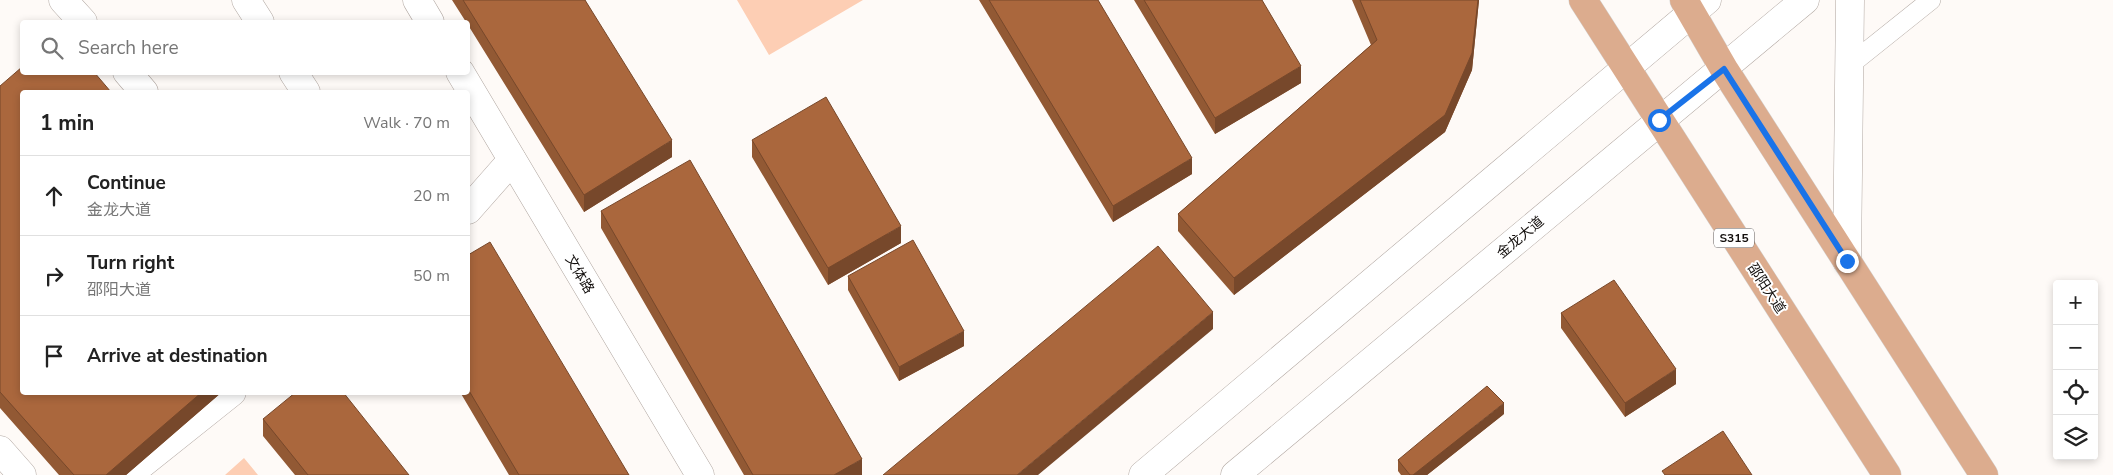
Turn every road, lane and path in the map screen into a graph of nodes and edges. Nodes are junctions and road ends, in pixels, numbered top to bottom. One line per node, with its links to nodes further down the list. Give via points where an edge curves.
1 (63, 0): 9 (main road)
2 (246, 0): 10 (main road)
3 (417, 0): 11 (main road)
4 (1583, 0): 13 (main road, 邵阳大道 / S315)
5 (1805, 0): 14 (main road, 金龙大道)
6 (1850, 0): 12 (main road)
7 (1931, 0): 12 (lane)
8 (1694, 4): 13 (main road); 14 (main road)
9 (81, 20)
10 (259, 20)
11 (429, 20)
12 (1851, 64): 23 (main road)
13 (1624, 68): 20 (main road, 邵阳大道 / S315); 29 (main road)
14 (1724, 69): 20 (main road, 金龙大道); 23 (main road)
15 (130, 75): 18 (main road)
16 (295, 75): 19 (main road)
17 (462, 75): 21 (main road, 文体路)
18 (142, 90)
19 (305, 90)
20 (1659, 120): 30 (main road, 金龙大道); 31 (main road, 邵阳大道 / S315)
21 (512, 160): 22 (main road); 28 (main road, 文体路)
22 (470, 208)
23 (1847, 261): 32 (main road)
24 (228, 395): 27 (main road)
25 (0, 450): 26 (main road)
26 (22, 475)
27 (128, 475)
28 (700, 475)
29 (1143, 475)
30 (1235, 475)
31 (1887, 475)
32 (1984, 475)

